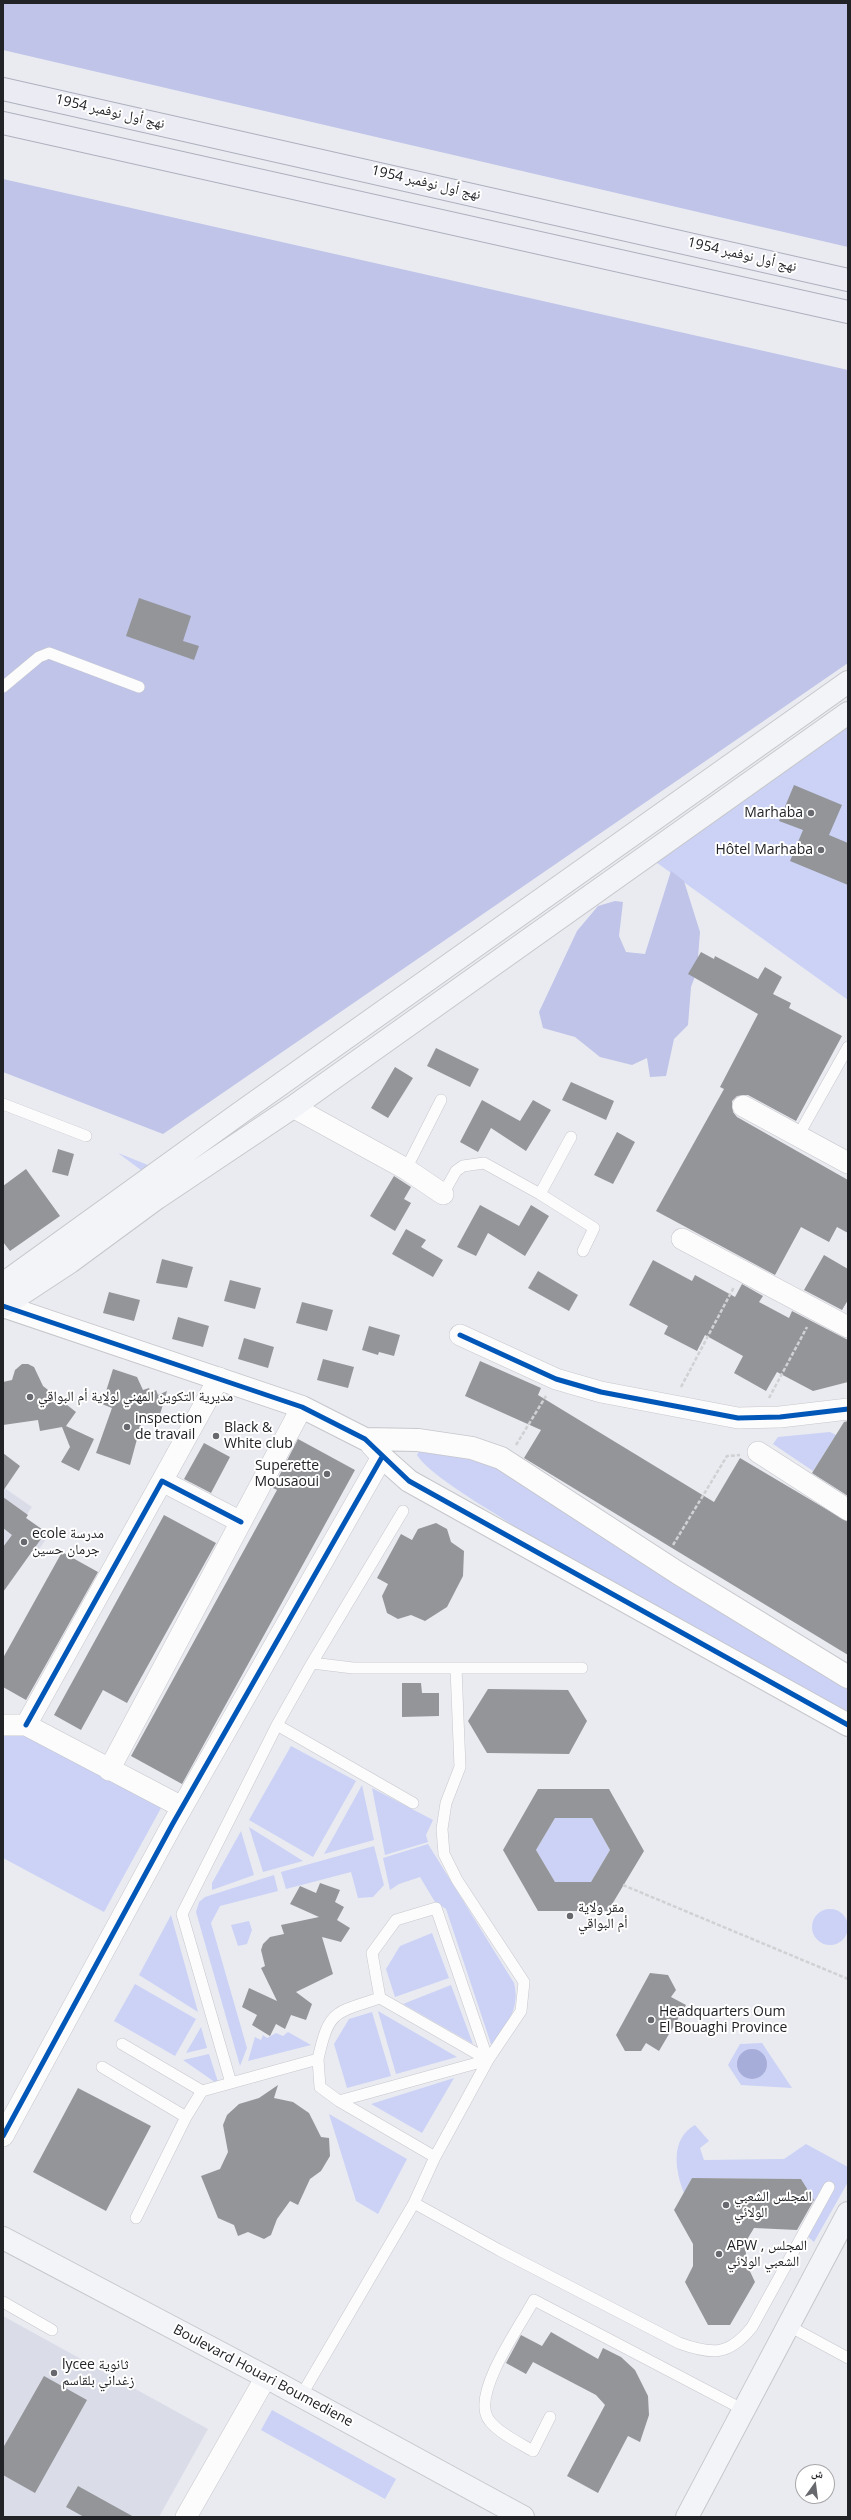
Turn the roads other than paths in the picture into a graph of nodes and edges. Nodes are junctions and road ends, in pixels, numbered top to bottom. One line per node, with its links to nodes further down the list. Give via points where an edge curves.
1 (3, 89): 3 (main road, نهج أول نوفمبر 1954)
2 (3, 123): 4 (main road)
3 (848, 280)
4 (848, 312)
5 (848, 682): 23 (main road)
6 (139, 687): 7 (lane, via 49,653 39,657)
7 (3, 688)
8 (848, 713): 12 (main road)
9 (848, 1047): 15 (lane)
10 (440, 1100): 18 (lane)
11 (3, 1104): 14 (lane)
12 (294, 1106): 18 (street); 24 (main road)
13 (743, 1106): 15 (street)
14 (86, 1136)
15 (798, 1136): 17 (street)
16 (572, 1137): 20 (lane)
17 (848, 1163)
18 (406, 1169): 19 (street)
19 (442, 1194): 20 (lane, via 456,1171 463,1166 484,1163)
20 (540, 1194): 22 (lane, via 594,1228)
21 (682, 1239): 25 (street)
22 (583, 1251)
23 (3, 1284)
24 (3, 1306): 27 (street)
25 (848, 1327)
26 (460, 1335): 29 (street, via 556,1379 600,1392 738,1418 780,1417)
27 (219, 1378): 28 (street); 33 (street)
28 (302, 1407): 30 (street); 36 (street)
29 (848, 1409)
30 (365, 1439): 32 (street); 40 (street, via 418,1440 472,1448 507,1461 662,1563)
31 (758, 1452): 34 (street)
32 (382, 1458): 41 (street, via 409,1481); 47 (street)
33 (162, 1481): 36 (street); 43 (street)
34 (848, 1510)
35 (403, 1511): 37 (lane)
36 (241, 1522): 45 (street)
37 (312, 1663): 38 (lane, via 353,1668); 44 (lane)
38 (456, 1668): 39 (lane); 51 (lane, via 460,1767 446,1803 442,1829 444,1854 457,1880 524,1982 521,2011)
39 (582, 1668)
40 (848, 1677)
41 (848, 1724)
42 (3, 1725): 43 (street)
43 (26, 1725): 45 (street)
44 (276, 1725): 46 (lane); 53 (lane, via 182,1914)
45 (109, 1770): 47 (street)
46 (413, 1803)
47 (182, 1807): 57 (street)
48 (380, 1998): 50 (lane, via 338,2012 324,2030); 51 (lane); 51 (lane, via 372,1953 396,1920 436,1908)
49 (122, 2044): 54 (lane)
50 (318, 2059): 53 (lane); 55 (lane, via 320,2087)
51 (488, 2060): 55 (lane); 58 (lane)
52 (102, 2067): 56 (lane)
53 (231, 2082): 54 (lane)
54 (202, 2092): 56 (lane)
55 (339, 2101): 58 (lane)
56 (186, 2117): 62 (lane)
57 (3, 2136)
58 (436, 2157): 60 (lane)
59 (830, 2187): 60 (lane, via 752,2327 737,2344 716,2352 679,2343)
60 (414, 2203): 69 (lane)
61 (848, 2213): 65 (main road)
62 (136, 2218)
63 (3, 2238): 68 (main road, Boulevard Houari Boumediene)
64 (3, 2302): 66 (lane)
65 (789, 2326): 67 (lane); 70 (main road)
66 (52, 2330)
67 (848, 2358)
68 (266, 2377): 69 (main road, Boulevard Houari Boumediene); 72 (street)
69 (301, 2396): 73 (main road, Boulevard Houari Boumediene)
70 (742, 2409): 71 (lane, via 534,2300 488,2383 486,2414 498,2429 533,2451); 74 (main road)
71 (550, 2417)
72 (186, 2517)
73 (522, 2517)
74 (687, 2517)

